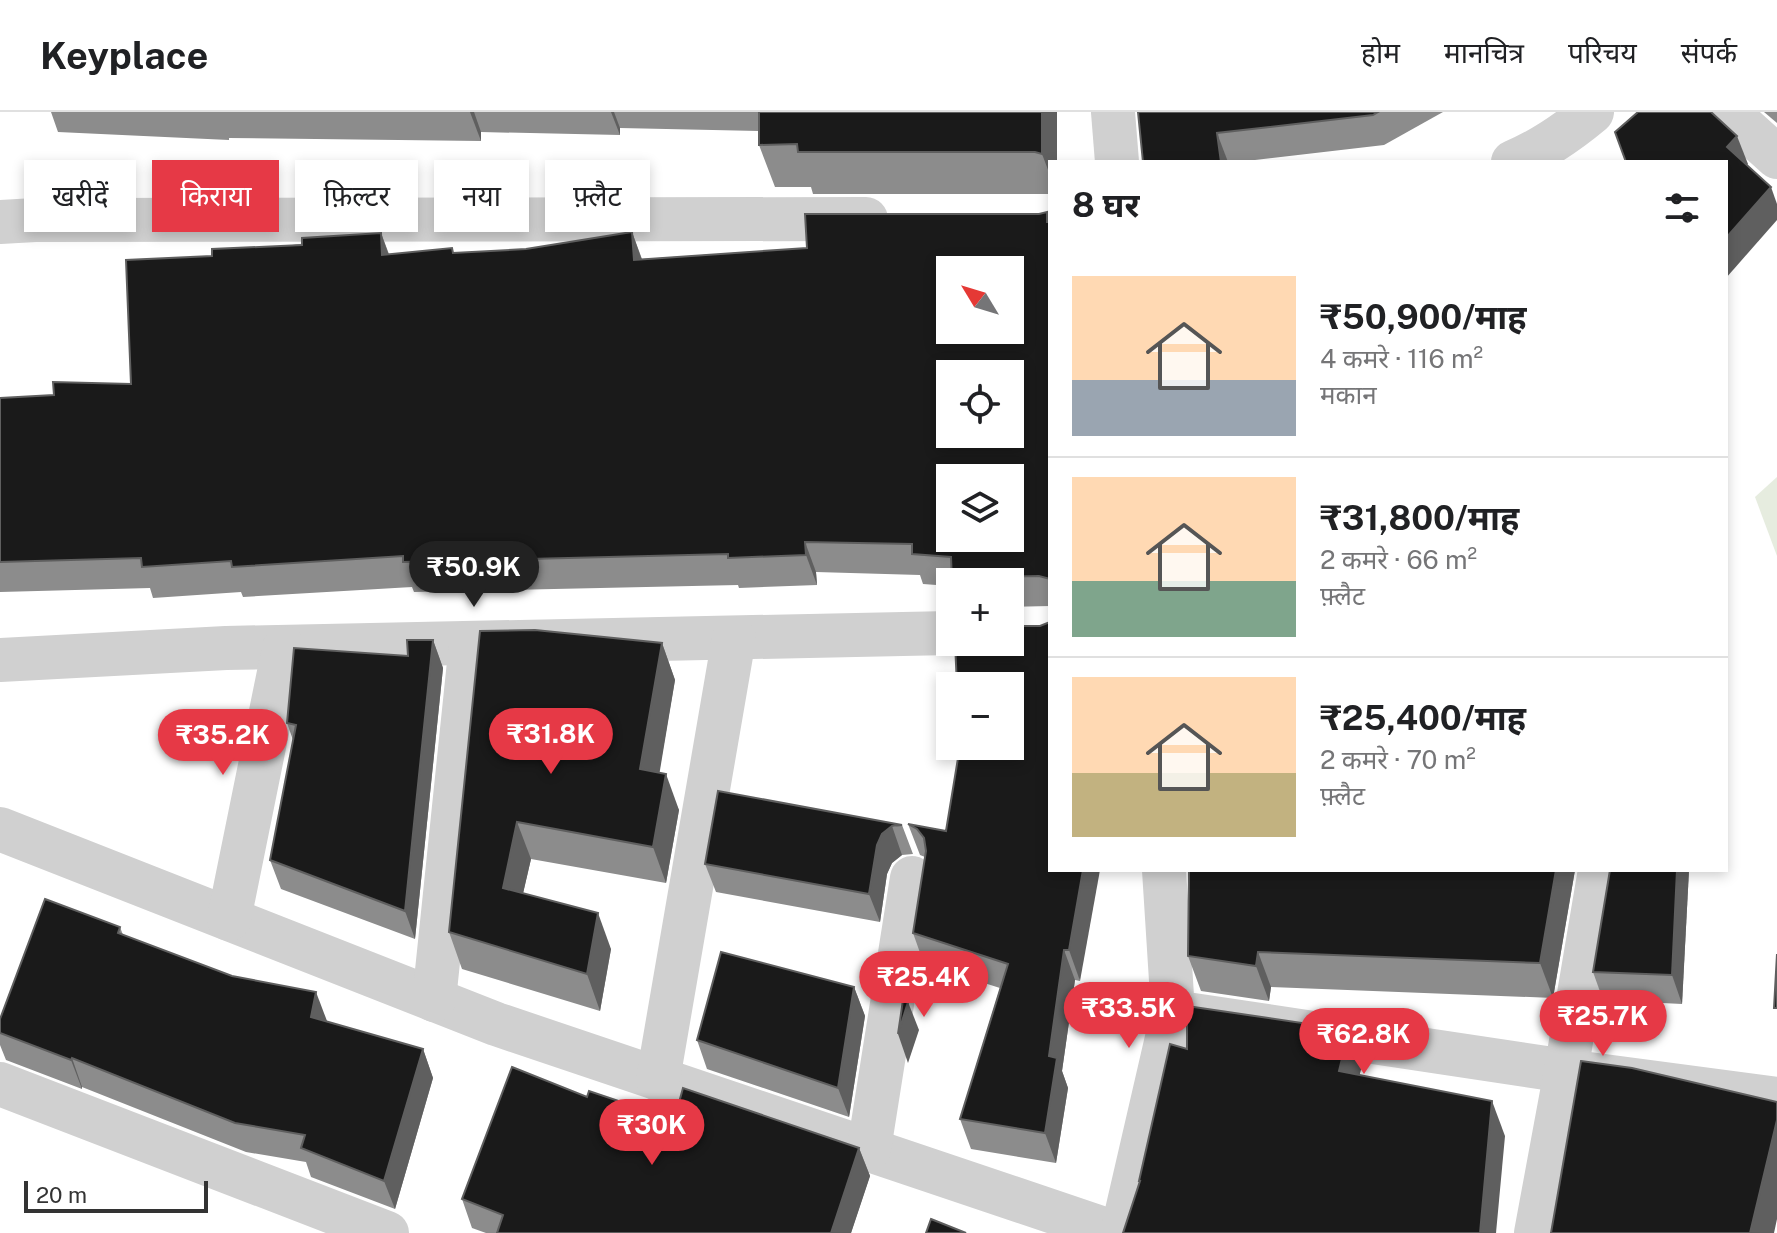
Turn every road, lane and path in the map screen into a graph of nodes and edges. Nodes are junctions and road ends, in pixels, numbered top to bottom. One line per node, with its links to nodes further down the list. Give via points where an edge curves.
1 (1113, 112): 5 (street)
2 (1592, 112): 6 (street)
3 (1727, 112): 4 (street)
4 (1777, 157)
5 (1117, 160)
6 (1518, 160)
7 (901, 219): 8 (street)
8 (0, 222)
9 (936, 633): 10 (street)
10 (734, 638): 11 (street); 22 (street)
11 (471, 643): 12 (street); 19 (street)
12 (284, 648): 13 (street); 18 (street)
13 (0, 660)
14 (0, 829): 18 (street)
15 (1164, 872): 20 (street)
16 (1600, 872): 21 (street)
17 (912, 878): 25 (street)
18 (229, 919): 19 (street)
19 (434, 1000): 22 (street)
20 (1173, 1012): 21 (street); 27 (street)
21 (1566, 1071): 24 (street); 28 (street)
22 (658, 1079): 25 (street)
23 (0, 1084): 26 (street)
24 (1777, 1099)
25 (869, 1149): 27 (street)
26 (387, 1233)
27 (1119, 1233)
28 (1536, 1233)

